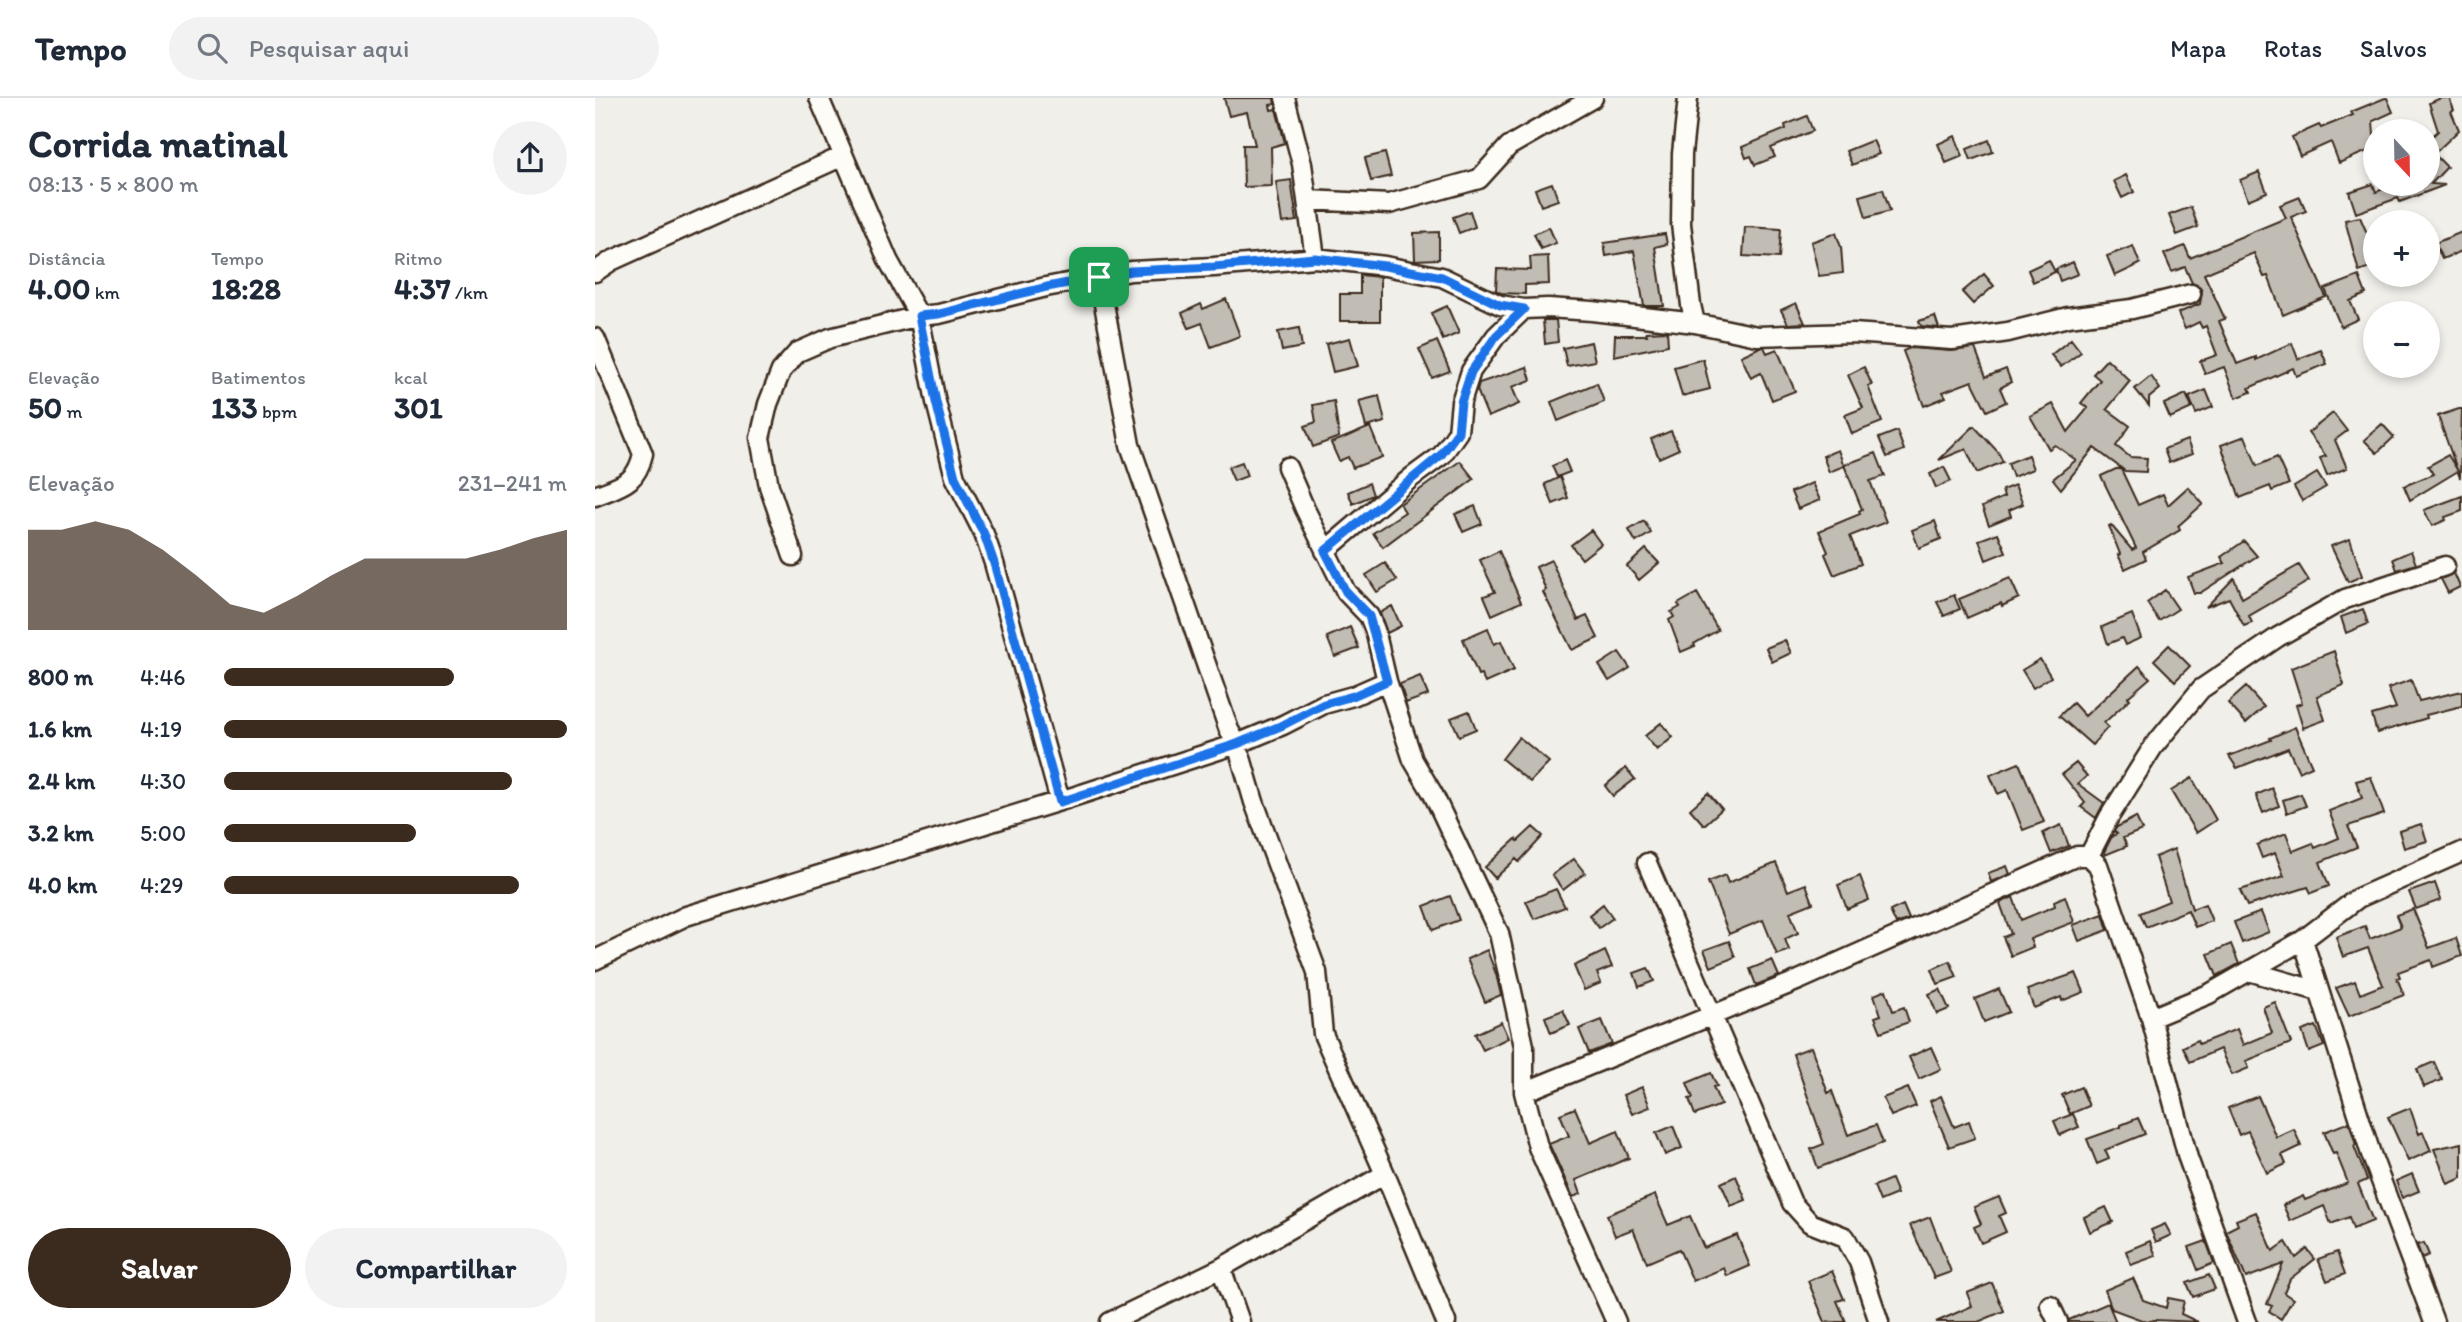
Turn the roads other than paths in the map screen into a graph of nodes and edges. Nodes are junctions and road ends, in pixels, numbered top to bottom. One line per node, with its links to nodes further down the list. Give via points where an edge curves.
1 (819, 98): 5 (street)
2 (1285, 98): 6 (street)
3 (1593, 98): 6 (street, via 1509,146 1479,179 1389,204)
4 (1687, 98): 13 (street, via 1681,224)
5 (843, 156): 8 (street); 12 (street, via 888,260)
6 (1307, 200): 7 (street)
7 (1315, 258): 9 (street); 11 (street, via 1442,277 1500,305)
8 (595, 272)
9 (1099, 277): 12 (street); 21 (street, via 1130,445)
10 (2192, 294): 13 (street, via 1952,340 1853,333 1757,337)
11 (1524, 309): 13 (street, via 1592,311); 17 (street, via 1496,336 1471,372 1458,432 1441,455)
12 (919, 316): 18 (street, via 830,338 798,352 781,371 760,438 769,486); 22 (street, via 955,477 991,553)
13 (1696, 323)
14 (595, 338): 16 (street, via 643,454 639,470 629,482)
15 (1287, 467): 17 (street)
16 (595, 496)
17 (1325, 551): 20 (street, via 1346,592 1369,616)
18 (793, 556)
19 (2445, 566): 24 (street, via 2344,599 2201,689 2153,747)
20 (1387, 681): 21 (street); 32 (street, via 1413,760 1499,933 1524,1046)
21 (1237, 744): 22 (street); 33 (street, via 1317,972 1323,1034)
22 (1060, 802): 27 (street, via 686,916)
23 (2462, 852): 26 (street, via 2358,898)
24 (2089, 856): 30 (street, via 2077,856); 31 (street, via 2098,865)
25 (1647, 863): 30 (street)
26 (2303, 940): 28 (street); 29 (street)
27 (595, 960)
28 (2249, 971): 29 (street); 31 (street)
29 (2318, 991): 41 (street, via 2371,1154)
30 (1711, 1016): 32 (street); 39 (street, via 1792,1203 1810,1223 1845,1237 1859,1262)
31 (2151, 1018): 40 (street, via 2188,1158)
32 (1524, 1092): 38 (street, via 1538,1147)
33 (1385, 1174): 34 (street); 37 (street)
34 (1221, 1268): 35 (street); 36 (street)
35 (1111, 1322)
36 (1240, 1322)
37 (1446, 1322)
38 (1616, 1322)
39 (1879, 1322)
40 (2247, 1322)
41 (2434, 1322)

